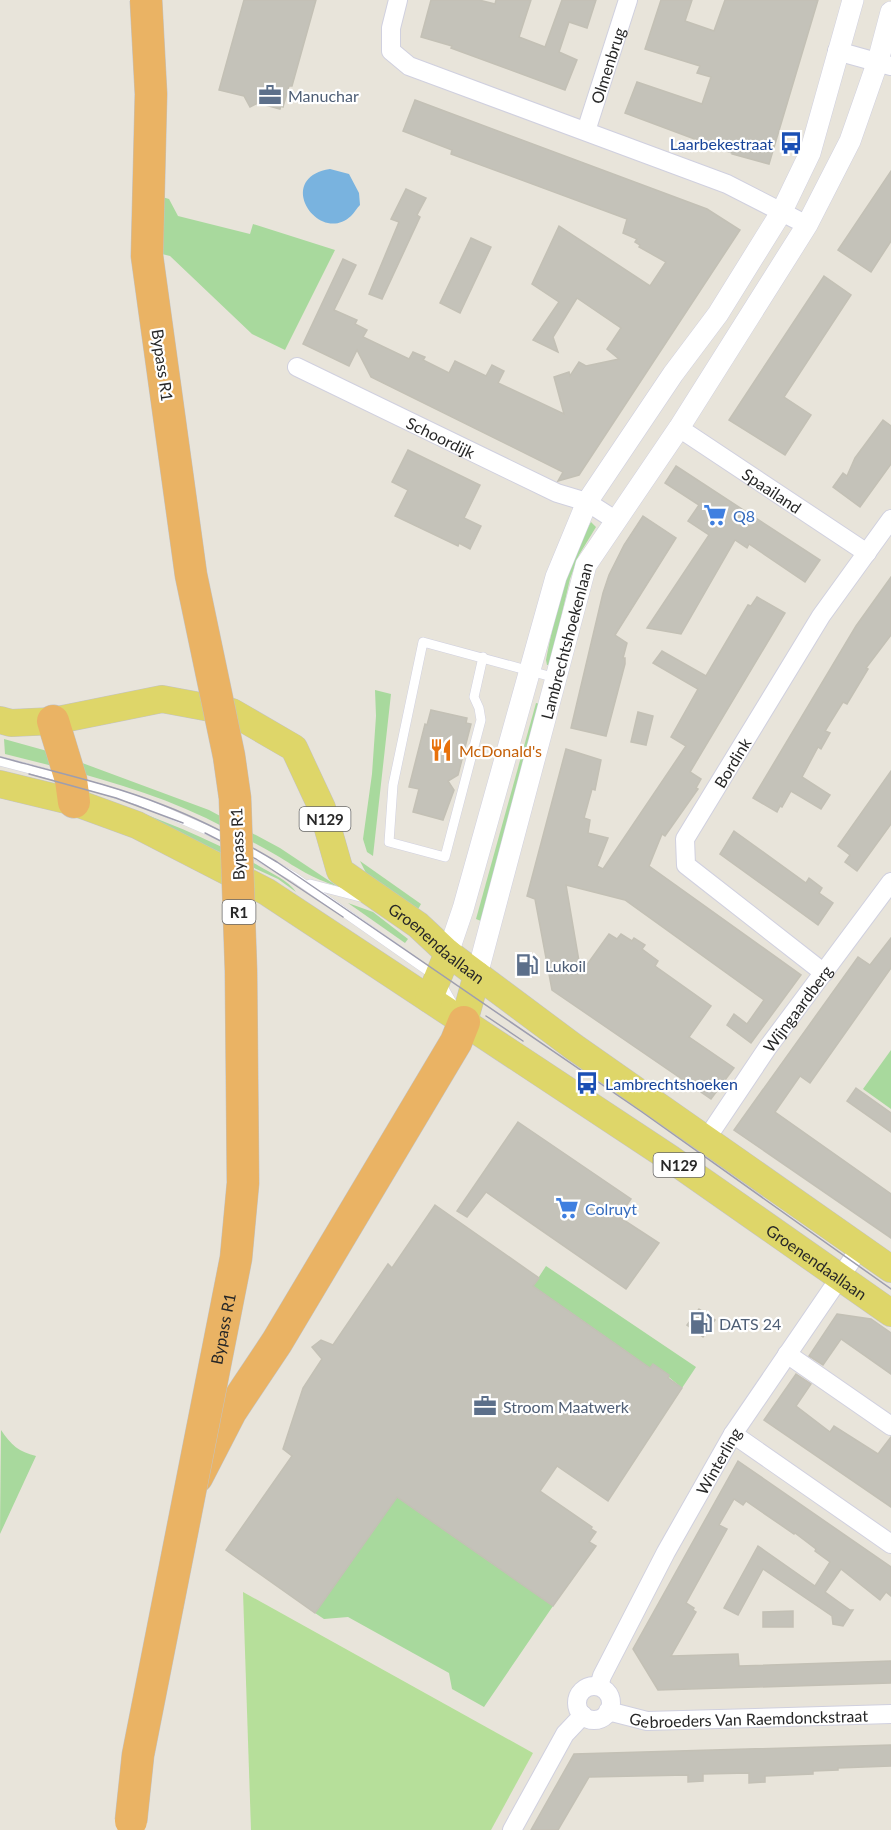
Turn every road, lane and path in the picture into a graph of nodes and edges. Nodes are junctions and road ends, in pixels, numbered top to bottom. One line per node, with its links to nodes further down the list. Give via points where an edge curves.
1 (146, 0): 39 (highway, Bypass R1 / R1, bridge, via 151,94 147,256 191,575 235,798 241,959 243,1183 236,1258)
2 (399, 0): 8 (street, via 391,28 391,51 409,66)
3 (628, 0): 8 (street, Olmenbrug)
4 (853, 0): 6 (street, Lambrechtshoekenlaan)
5 (891, 12): 7 (street, Lambrechtshoekenlaan)
6 (837, 51): 7 (street); 9 (street, Lambrechtshoekenlaan, via 810,153)
7 (885, 63): 10 (street, Lambrechtshoekenlaan)
8 (586, 131): 9 (street, via 727,184)
9 (782, 211): 10 (street); 13 (street, Lambrechtshoekenlaan, via 718,314)
10 (807, 225): 12 (street, Lambrechtshoekenlaan)
11 (297, 367): 13 (street, Schoordijk, via 557,493)
12 (679, 428): 15 (street, Lambrechtshoekenlaan); 16 (street, Spaailand)
13 (587, 502): 15 (street); 18 (street, Lambrechtshoekenlaan, via 556,578)
14 (891, 519): 16 (street, Bordink)
15 (615, 520): 19 (street, Lambrechtshoekenlaan, via 586,565)
16 (867, 553): 28 (street, Bordink, via 821,616 685,839 686,865)
17 (483, 657): 17 (lane, via 423,642 393,784 389,842 445,857 481,720 474,697); 18 (lane)
18 (529, 669): 19 (lane); 29 (street, Lambrechtshoekenlaan, via 463,909)
19 (556, 678): 29 (street, Lambrechtshoekenlaan)
20 (0, 720): 21 (main road, Groenendaallaan / N129)
21 (53, 721): 24 (highway); 27 (main road, Groenendaallaan / N129, via 162,699 232,712 294,748 322,808 340,871)
22 (0, 761): 24 (lane)
23 (0, 784): 24 (main road, Groenendaallaan / N129)
24 (72, 791): 25 (lane, via 140,801 223,836); 29 (main road, Groenendaallaan / N129, via 267,892)
25 (294, 877): 27 (lane, via 316,887); 29 (lane)
26 (891, 882): 28 (street, Wijngaardberg)
27 (386, 902): 29 (main road, Groenendaallaan / N129, via 418,925)
28 (824, 973): 31 (street, Wijngaardberg)
29 (450, 976): 30 (main road); 30 (main road, Groenendaallaan / N129); 31 (main road, Groenendaallaan / N129, via 574,1047)
30 (464, 1022): 34 (main road, Groenendaallaan / N129); 39 (highway, via 456,1042 277,1342 231,1411)
31 (707, 1138): 32 (main road, Groenendaallaan / N129)
32 (860, 1248): 33 (main road, Groenendaallaan / N129); 34 (street, Winterling)
33 (891, 1269)
34 (840, 1277): 35 (main road, Groenendaallaan / N129); 36 (street, Winterling)
35 (891, 1312)
36 (787, 1354): 37 (street); 38 (street, Winterling)
37 (891, 1426)
38 (733, 1434): 40 (street); 41 (street, Winterling, via 666,1552)
39 (191, 1488): 45 (highway, Bypass R1 / R1, bridge, via 138,1755)
40 (891, 1544)
41 (598, 1686): 42 (street, via 610,1696); 44 (street, Winterling, via 588,1687 580,1694 578,1705)
42 (608, 1711): 43 (street, Gebroeders Van Raemdonckstraat, via 647,1721); 44 (street, via 596,1719)
43 (891, 1713)
44 (583, 1715): 46 (street, via 565,1734)
45 (130, 1830)
46 (512, 1830)

